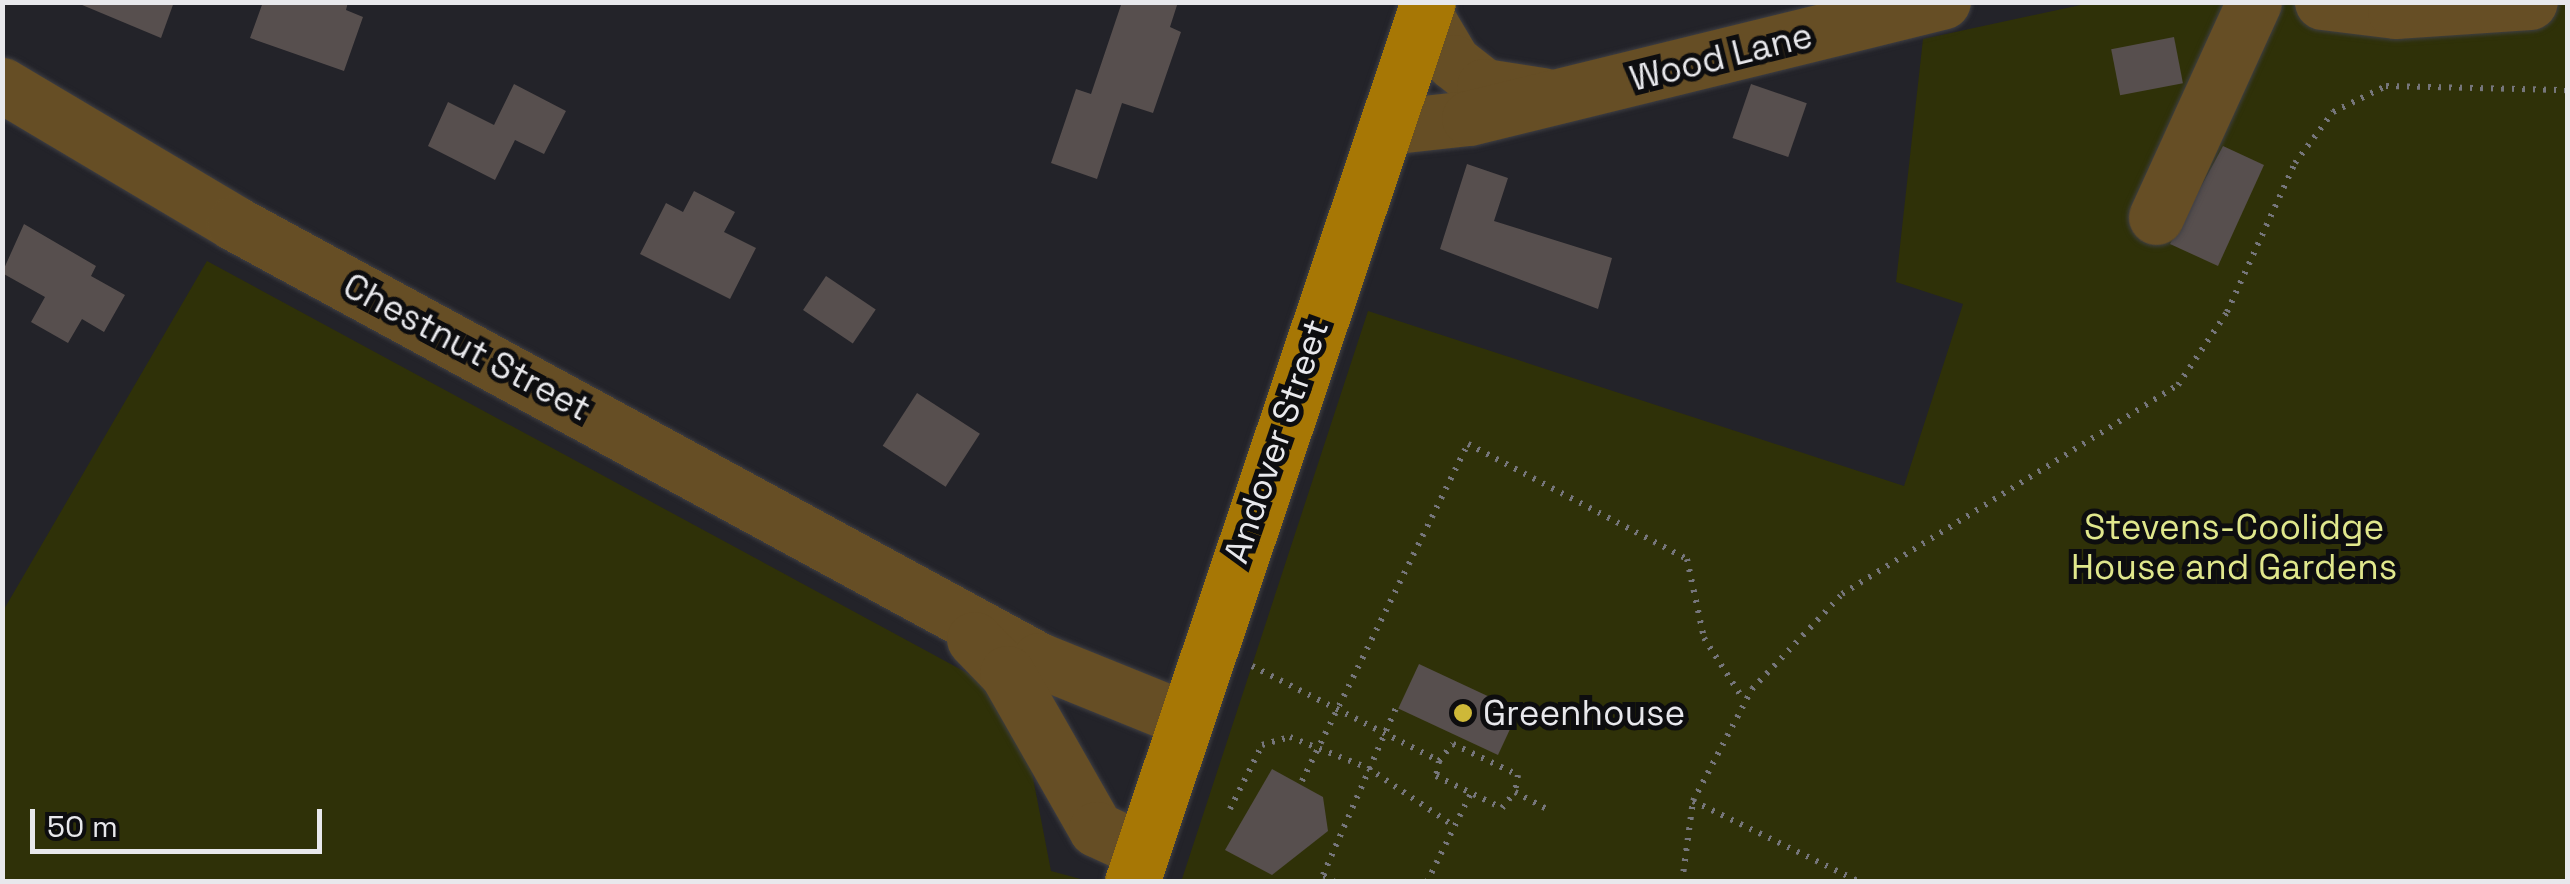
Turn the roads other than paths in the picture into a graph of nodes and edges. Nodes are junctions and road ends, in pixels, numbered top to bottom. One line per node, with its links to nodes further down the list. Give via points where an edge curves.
1 (1943, 2): 8 (street, Wood Lane)
2 (2254, 2): 10 (street)
3 (2322, 2): 5 (street)
4 (2530, 2): 5 (street)
5 (2434, 4)
6 (1426, 8): 8 (street, Wood Lane, via 1454,62 1484,86); 9 (main road, Andover Street)
7 (2, 86): 11 (street, Chestnut Street, via 234,223)
8 (1556, 96): 9 (street, Wood Lane)
9 (1386, 127): 12 (main road, Andover Street)
10 (2156, 217)
11 (936, 601): 12 (street, Chestnut Street, via 1094,688); 13 (street, Chestnut Street, via 1007,673 1096,829)
12 (1180, 717): 13 (main road, Andover Street)
13 (1136, 866)

